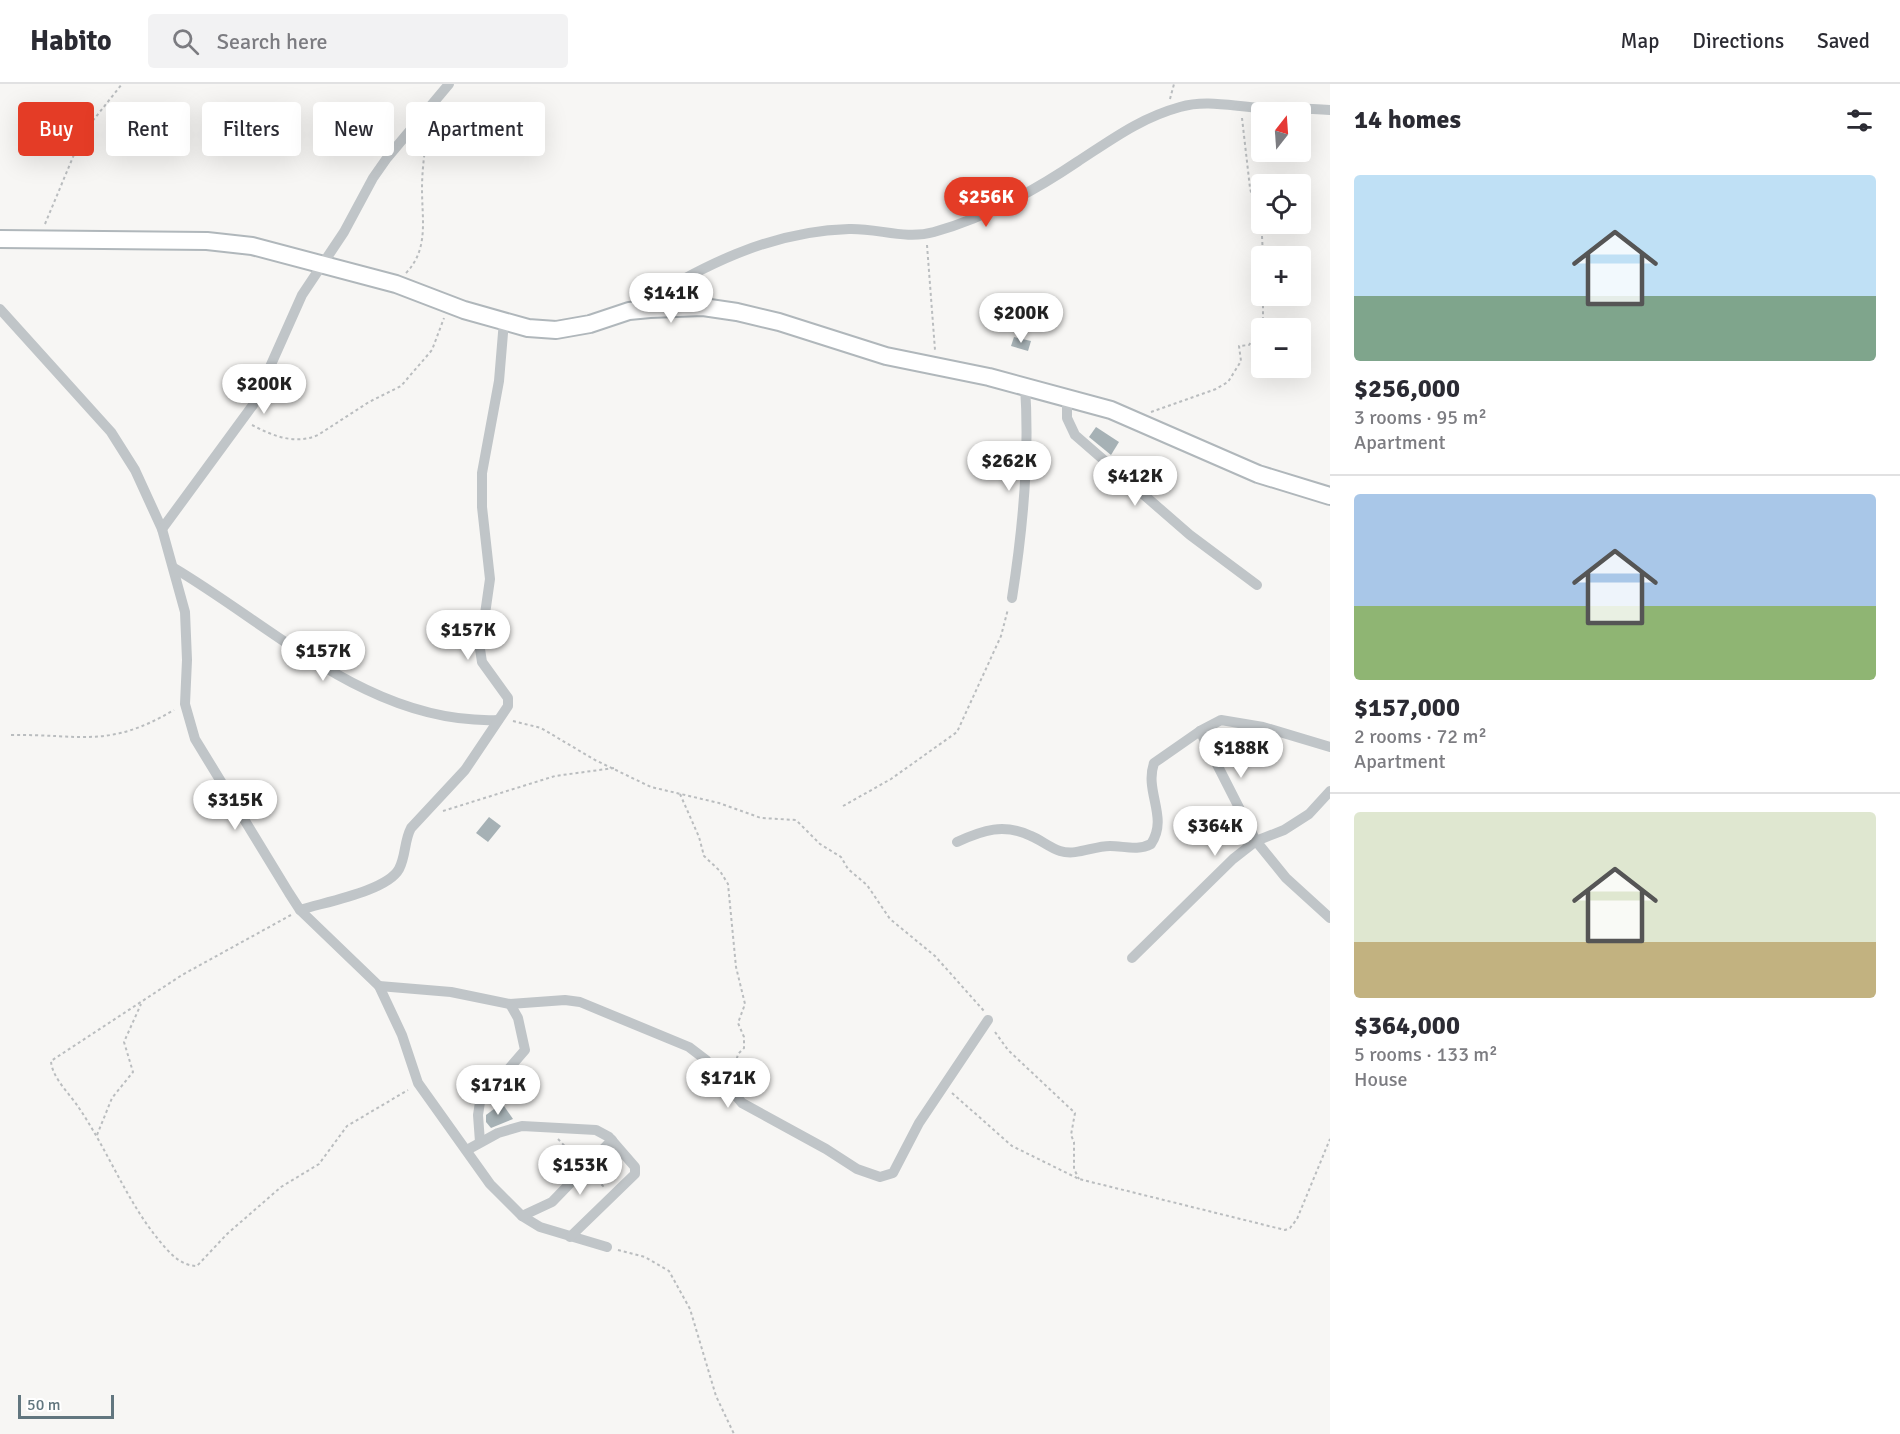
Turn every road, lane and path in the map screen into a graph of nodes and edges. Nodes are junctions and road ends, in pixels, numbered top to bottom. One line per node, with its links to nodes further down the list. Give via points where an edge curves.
1 (122, 84): 9 (path, via 87,128)
2 (449, 84): 3 (street)
3 (435, 102)
4 (1240, 106): 5 (street); 8 (street, via 1182,106 1132,125 1028,191 967,220); 11 (path, via 1250,188)
5 (1330, 110)
6 (406, 136): 12 (street, via 387,158)
7 (425, 156): 13 (path, via 422,243 413,266)
8 (926, 234): 17 (street, via 847,229 770,241 717,261); 20 (path)
9 (39, 238): 10 (street); 12 (street, via 234,243)
10 (0, 239)
11 (1262, 246)
12 (324, 264): 13 (street); 24 (street, via 292,316)
13 (396, 284): 14 (street)
14 (449, 303): 19 (street); 24 (path, via 432,350 404,384 332,428 309,439 287,439)
15 (1263, 306): 23 (path, via 1263,325 1249,345 1239,346 1241,361 1228,382)
16 (0, 309): 18 (street)
17 (628, 311): 19 (street, via 556,330); 20 (street, via 674,307 737,312 886,356)
18 (4, 320): 26 (street, via 111,432 127,455)
19 (504, 321): 31 (street, via 499,381 482,473 489,579 480,649 482,662 508,699 508,706)
20 (936, 366): 21 (street)
21 (1025, 386): 22 (street); 29 (street, via 1026,465)
22 (1067, 397): 23 (street); 28 (street, via 1067,418 1075,435 1190,535)
23 (1131, 417): 25 (street, via 1258,474)
24 (243, 420): 26 (street)
25 (1330, 496)
26 (162, 529): 27 (street)
27 (174, 568): 30 (street, via 187,630); 31 (street, via 308,656 370,691 444,718)
28 (1257, 585)
29 (1012, 598): 38 (path, via 1000,636 958,730 891,779)
30 (184, 704): 33 (path, via 154,722 105,738); 42 (street, via 195,739)
31 (498, 720): 35 (path, via 541,728); 39 (street, via 465,770)
32 (1200, 731): 34 (street, via 1221,720 1231,721); 40 (street); 41 (street, via 1154,763 1150,779 1159,824 1156,836 1143,848 1108,846 1068,852 1029,834 999,827)
33 (11, 735)
34 (1330, 747)
35 (615, 768): 37 (path, via 639,783); 39 (path, via 555,776 451,810)
36 (1330, 791): 40 (street, via 1308,814 1284,830)
37 (680, 794): 48 (path, via 761,818 796,819 862,879 890,919 935,956 982,1006); 51 (path, via 704,856 726,879 731,902 736,967 745,1004 738,1023 744,1048 735,1063)
38 (843, 806)
39 (425, 813): 42 (street, via 406,838 404,858 393,878 381,886)
40 (1256, 841): 43 (street, via 1286,878); 44 (street)
41 (957, 842)
42 (300, 910): 45 (street); 46 (path, via 182,975)
43 (1330, 918)
44 (1132, 958)
45 (379, 986): 47 (street, via 451,992); 49 (street, via 402,1035)
46 (142, 1002): 53 (path, via 124,1042 133,1072 112,1098); 53 (path, via 51,1061 58,1078)
47 (510, 1004): 51 (street, via 580,1002 689,1047); 56 (street, via 518,1018 525,1050 480,1102)
48 (988, 1020): 50 (street); 59 (path, via 1008,1050 1075,1113 1071,1135 1074,1169)
49 (418, 1083): 53 (path, via 347,1125 319,1164 280,1187 197,1266 182,1262 162,1244); 57 (street)
50 (944, 1086): 51 (street, via 893,1173 880,1177 857,1169 751,1108); 59 (path, via 1012,1146)
51 (729, 1089)
52 (545, 1126): 55 (street, via 596,1130); 56 (street, via 510,1129); 58 (path)
53 (97, 1135)
54 (1330, 1139): 59 (path, via 1297,1219 1285,1230)
55 (612, 1140): 58 (street); 60 (street, via 636,1170)
56 (480, 1142): 57 (street)
57 (467, 1150): 61 (street, via 490,1184)
58 (586, 1169): 60 (path); 61 (street, via 552,1202)
59 (1079, 1179)
60 (613, 1197): 62 (street)
61 (522, 1216): 62 (street, via 540,1227)
62 (570, 1236): 63 (street)
63 (607, 1247): 64 (path, via 645,1257 669,1271 690,1309 716,1396)
64 (734, 1434)

